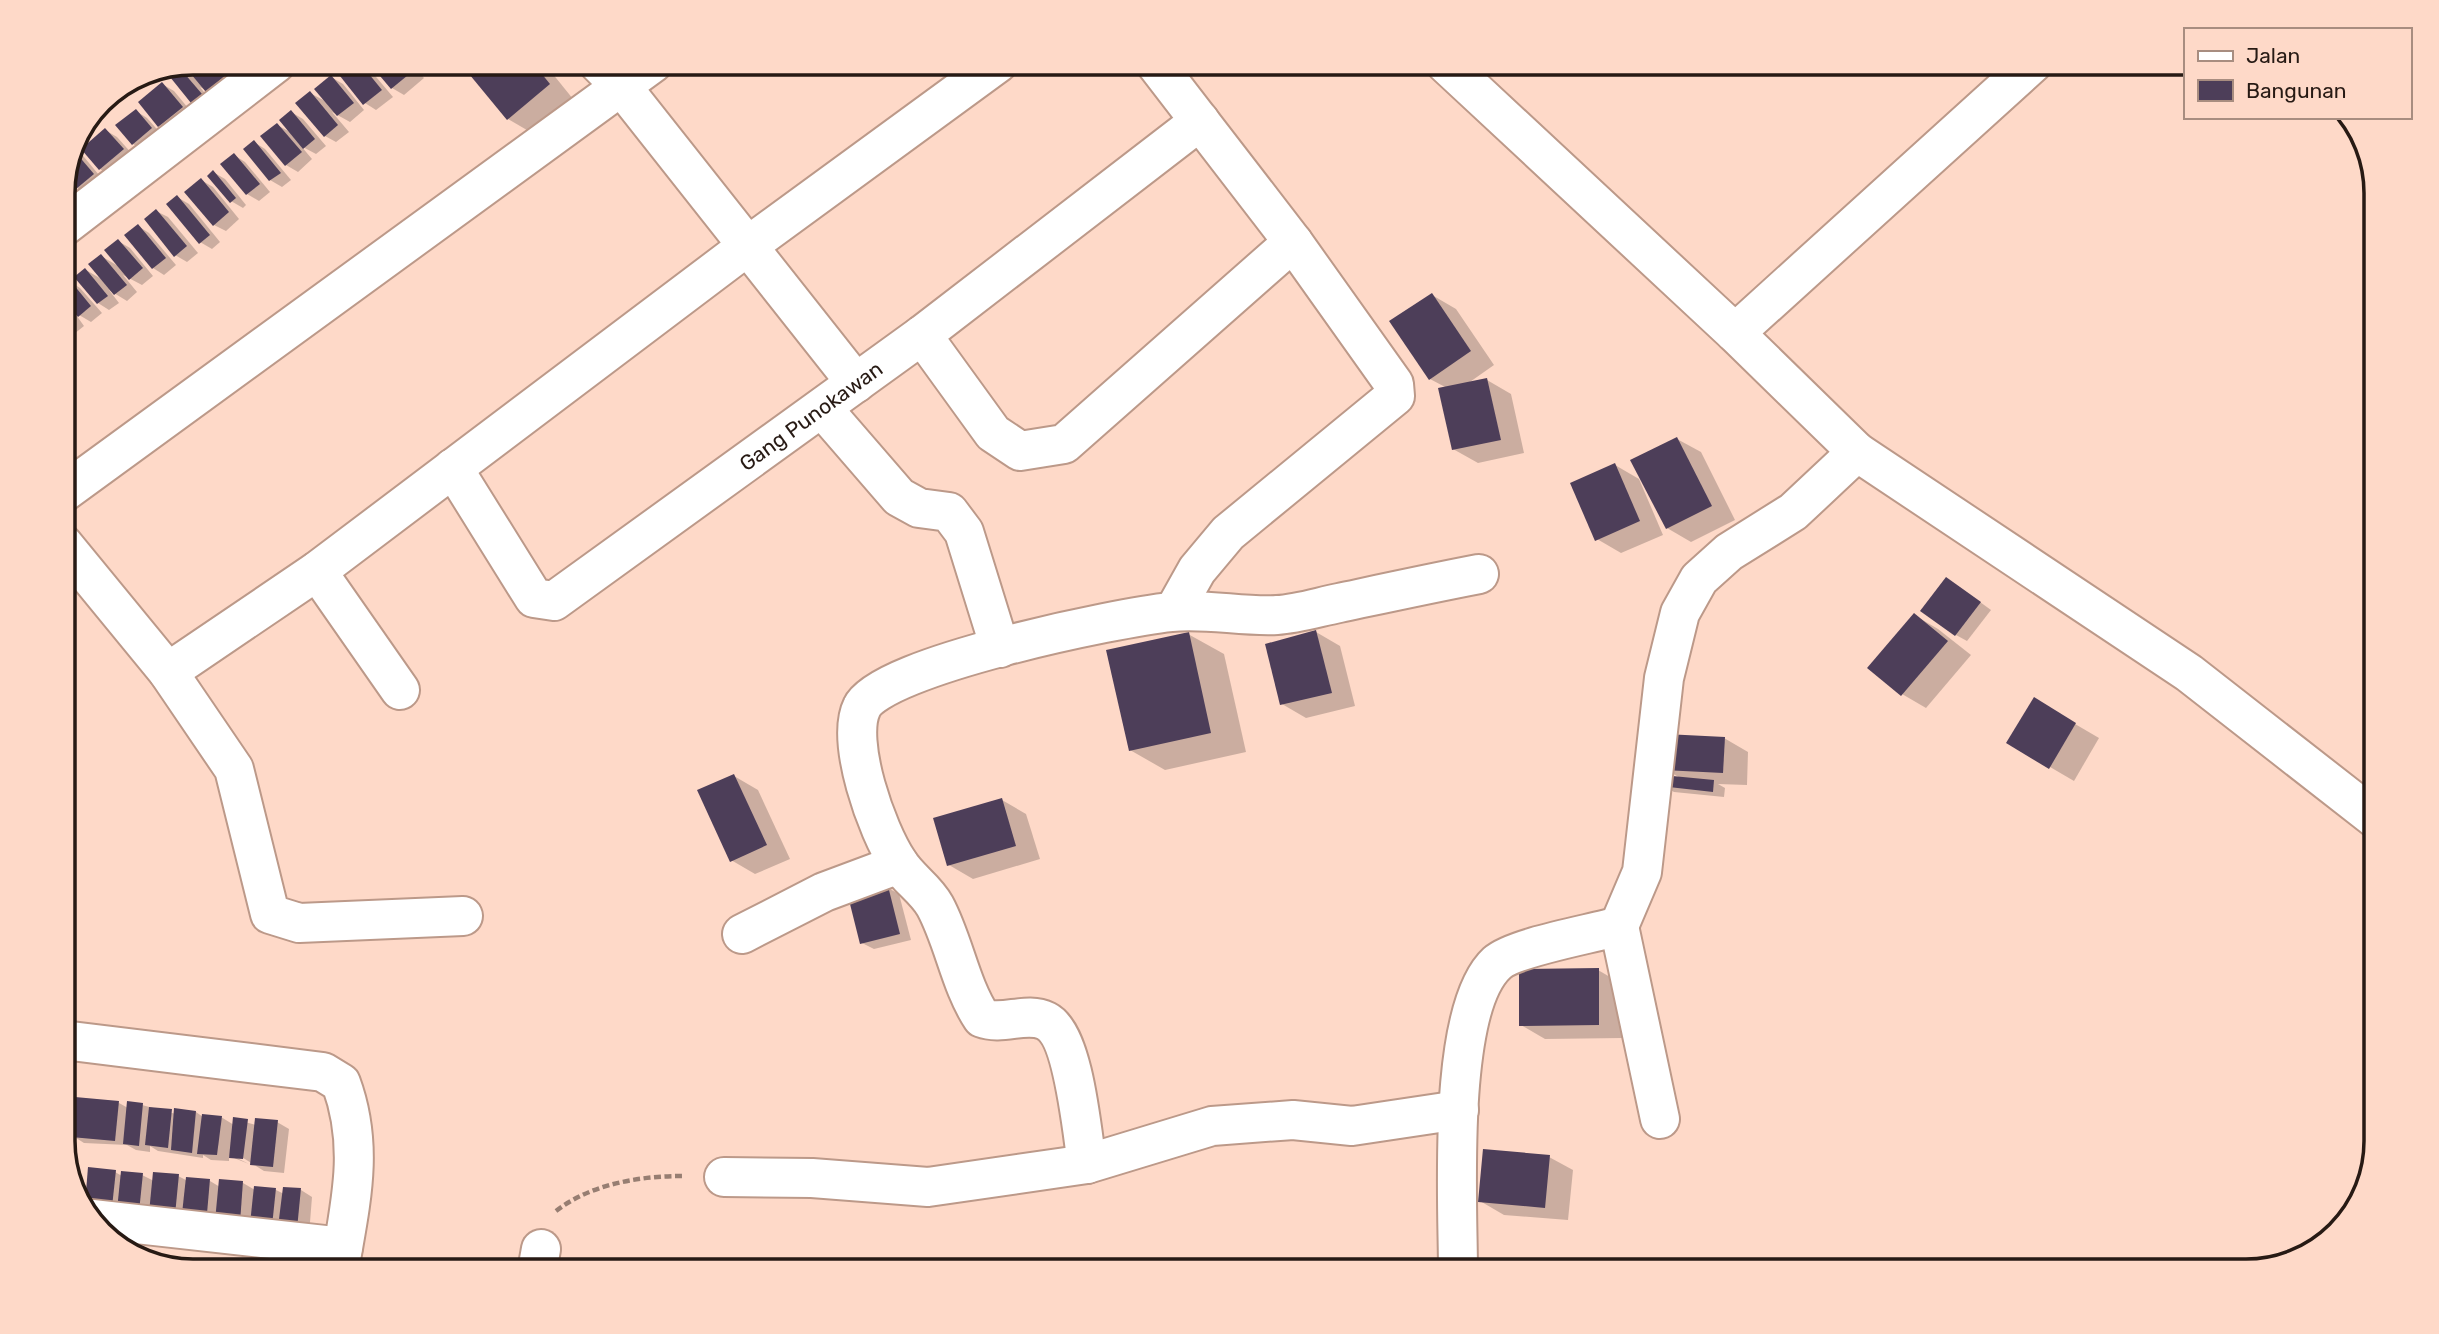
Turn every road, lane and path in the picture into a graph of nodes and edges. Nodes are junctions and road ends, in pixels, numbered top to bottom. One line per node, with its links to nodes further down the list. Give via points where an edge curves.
1 (260, 75): 8 (street)
2 (610, 75): 10 (street); 17 (street)
3 (982, 75): 10 (street)
4 (1164, 75): 7 (street)
5 (1458, 75): 11 (street)
6 (2021, 75): 11 (street)
7 (1200, 121): 9 (street); 12 (street, Gang Punokawan)
8 (76, 217)
9 (1293, 242): 12 (street, via 1064,444 1020,451 993,433); 21 (street, via 1395,384 1395,396 1228,533 1197,570)
10 (746, 248): 13 (street); 16 (street)
11 (1735, 333): 15 (street)
12 (922, 335): 13 (street, Gang Punokawan)
13 (856, 383): 14 (street, Gang Punokawan)
14 (822, 408): 16 (street, Gang Punokawan, via 554,601 534,597); 22 (street, via 899,496 919,508 948,512 964,532)
15 (1857, 452): 25 (street, via 2189,673); 28 (street, via 1793,512 1730,552 1699,579 1680,613 1664,678 1642,872)
16 (453, 468): 19 (street)
17 (76, 483)
18 (76, 560): 23 (street)
19 (317, 571): 23 (street); 24 (street)
20 (1479, 574): 21 (street, via 1278,615)
21 (1174, 611): 22 (street, via 1113,620)
22 (1000, 648): 26 (street, via 895,680 872,692 862,705 855,725 858,752 887,844)
23 (168, 672): 27 (street, via 233,769 270,914 299,923)
24 (400, 690)
25 (2364, 808)
26 (899, 864): 29 (street, via 824,892); 33 (street, via 936,906 982,1018 1048,1021 1062,1040)
27 (463, 916)
28 (1619, 926): 31 (street, via 1525,949 1498,963 1482,985 1471,1014); 32 (street)
29 (742, 934)
30 (76, 1042): 36 (street, via 323,1072 341,1083 351,1118 356,1173)
31 (1459, 1110): 33 (street, via 1352,1125 1293,1120 1212,1126); 38 (street)
32 (1660, 1119)
33 (1087, 1164): 34 (street, via 928,1187)
34 (724, 1177): 37 (path, via 658,1176 604,1186 571,1199 545,1219)
35 (109, 1222): 36 (street)
36 (341, 1259)
37 (539, 1259)
38 (1458, 1259)

